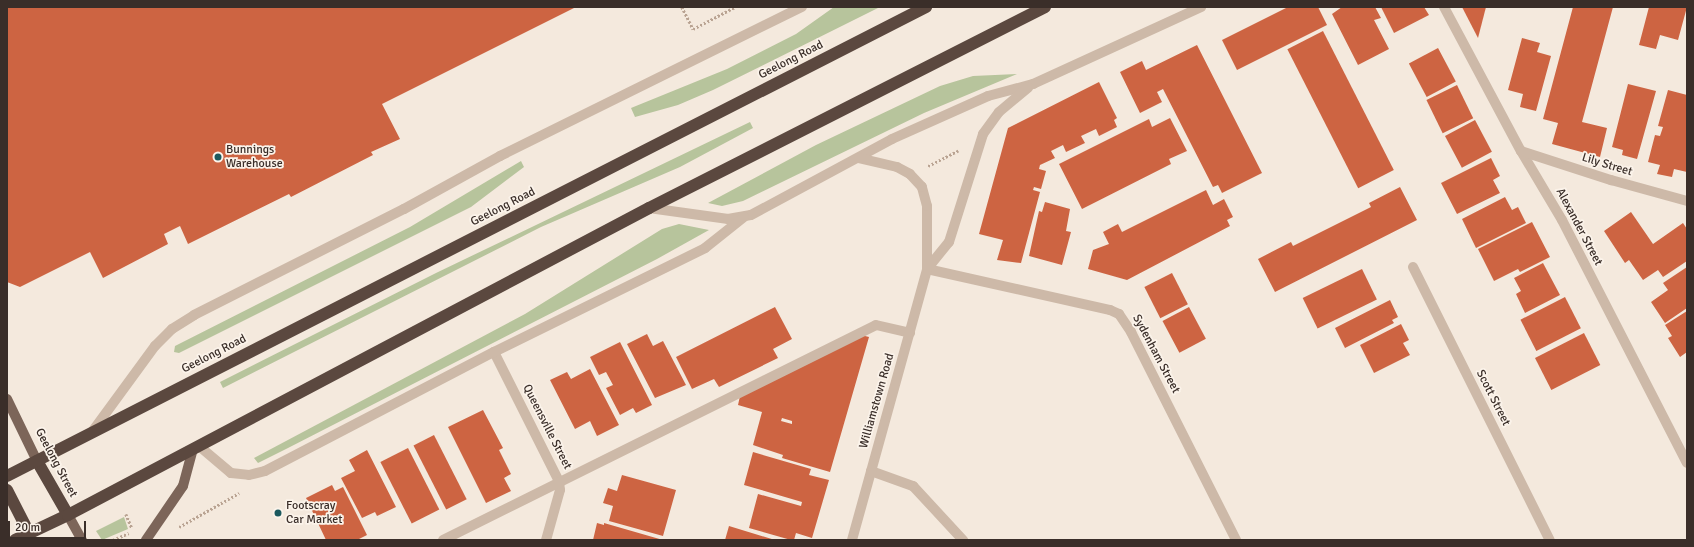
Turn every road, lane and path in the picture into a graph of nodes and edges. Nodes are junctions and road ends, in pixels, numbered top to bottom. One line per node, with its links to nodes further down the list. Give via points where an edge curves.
1 (682, 7): 2 (path, via 693,29)
2 (735, 7)
3 (802, 7): 21 (street, Geelong Road, via 500,156 404,209 194,315 172,329 155,346)
4 (926, 7): 21 (highway, Geelong Road)
5 (1045, 7): 14 (highway)
6 (1201, 7): 8 (street)
7 (1444, 7): 10 (street, Alexander Street)
8 (1033, 84): 11 (street, via 966,105); 17 (street, Williamstown Road, via 999,112 983,134 949,242)
9 (966, 148): 12 (path)
10 (1521, 151): 13 (street, Lily Street); 24 (street, Alexander Street, via 1562,220)
11 (858, 158): 15 (street); 17 (street, Williamstown Road, via 897,167 910,174 922,187 927,206)
12 (922, 169)
13 (1687, 201)
14 (649, 208): 15 (street, via 728,219); 22 (highway)
15 (744, 217): 19 (street, via 728,227 705,248)
16 (1413, 267): 43 (street, Scott Street)
17 (928, 269): 18 (street, Williamstown Road); 42 (street, Sydenham Street, via 1119,314 1131,332)
18 (910, 333): 26 (street, Williamstown Road); 28 (street, via 876,325)
19 (494, 352): 25 (street); 28 (street, Queensville Street)
20 (7, 399): 23 (main road, Geelong Street)
21 (92, 432): 23 (highway, Geelong Road)
22 (196, 447): 25 (street, via 231,473 249,475); 31 (highway); 37 (main road, via 183,486)
23 (37, 461): 27 (highway, Geelong Road); 31 (highway, Geelong Street)
24 (1687, 463)
25 (265, 471): 32 (path, via 251,486)
26 (871, 471): 40 (street, Williamstown Road); 41 (street, via 913,486)
27 (7, 476)
28 (559, 481): 38 (street); 39 (street, Queensville Street, via 560,490)
29 (7, 490): 33 (highway)
30 (126, 514): 36 (path, via 133,531)
31 (68, 515): 33 (highway); 35 (main road, Geelong Street)
32 (176, 528)
33 (31, 536): 34 (highway)
34 (15, 540)
35 (82, 540)
36 (113, 540)
37 (146, 540)
38 (443, 540)
39 (546, 540)
40 (852, 540)
41 (963, 540)
42 (1236, 540)
43 (1550, 540)

